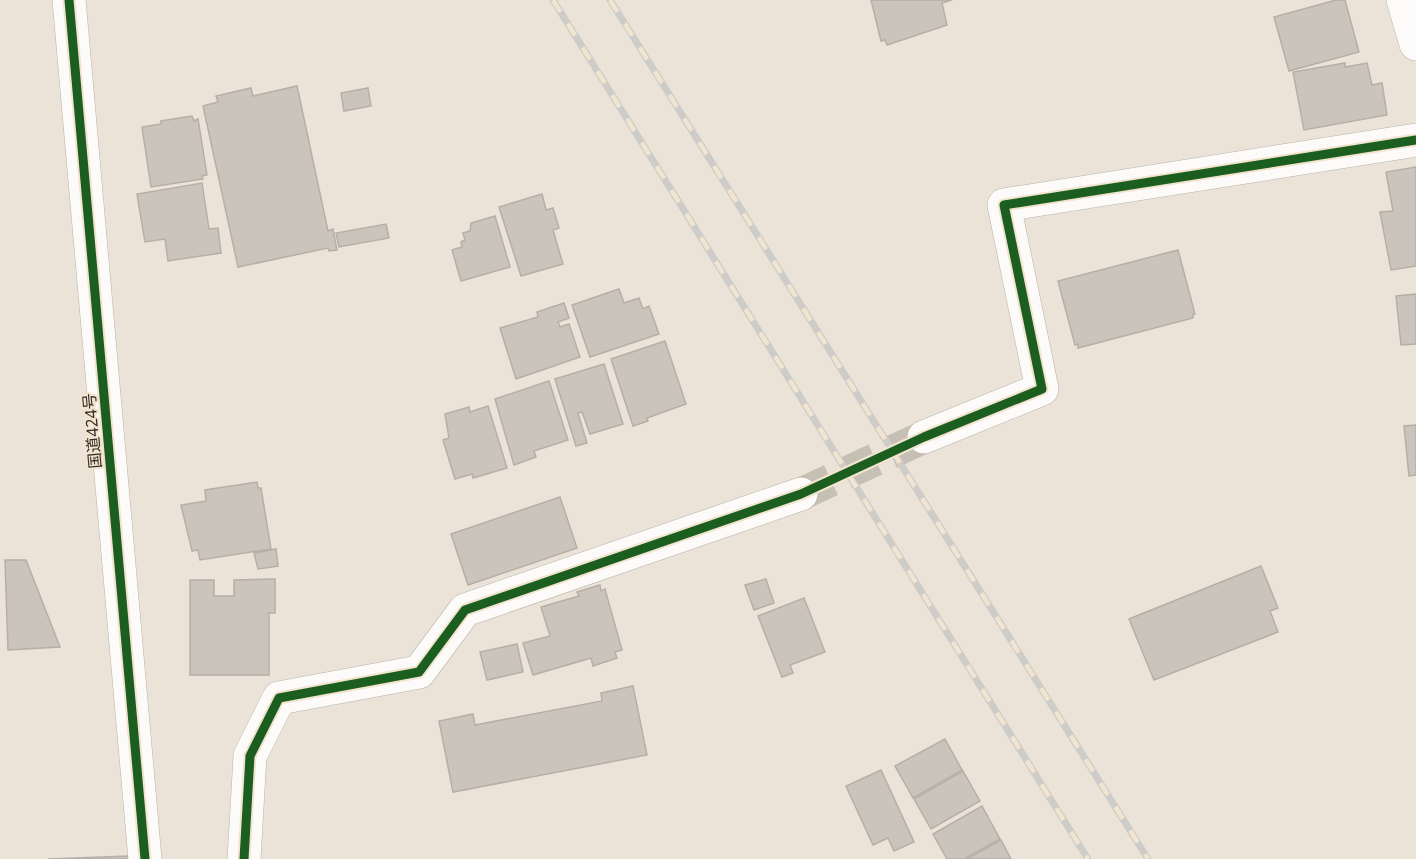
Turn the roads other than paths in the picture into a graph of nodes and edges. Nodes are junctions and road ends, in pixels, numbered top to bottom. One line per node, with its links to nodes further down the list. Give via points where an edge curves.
1 (69, 0): 7 (main road, 国道424号)
2 (1403, 0): 3 (main road)
3 (1416, 44)
4 (1416, 140): 5 (main road, via 1004,205 1042,389)
5 (924, 437)
6 (801, 494): 8 (main road, via 465,610 419,672 279,698 250,756)
7 (145, 859)
8 (244, 859)

